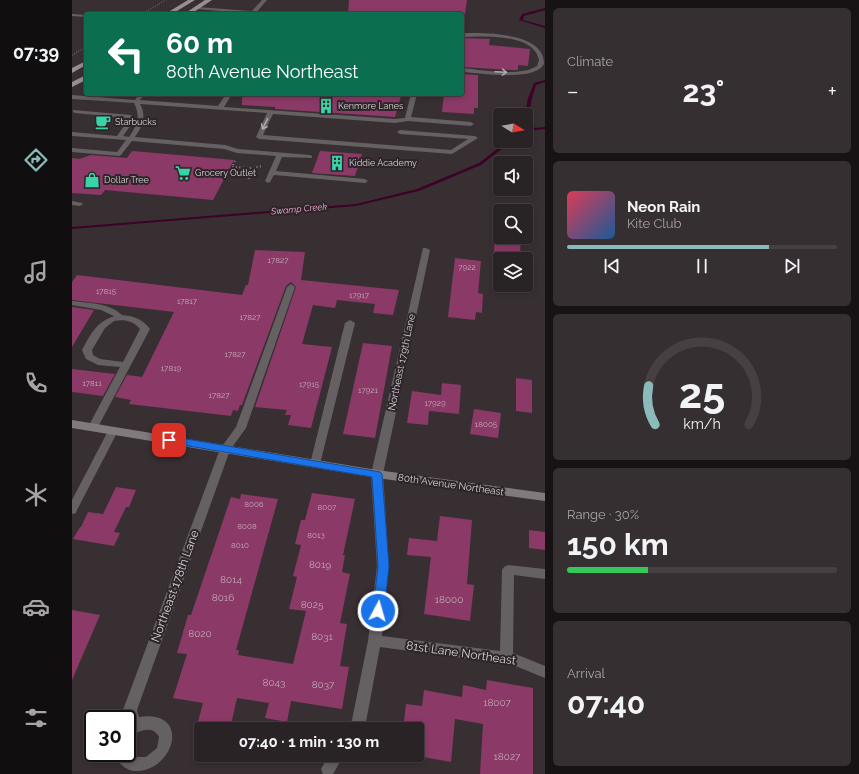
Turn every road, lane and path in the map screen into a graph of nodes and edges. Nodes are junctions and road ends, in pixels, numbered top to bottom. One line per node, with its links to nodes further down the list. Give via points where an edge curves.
1 (166, 0): 6 (path)
2 (192, 0): 7 (main road)
3 (209, 0): 5 (main road)
4 (265, 0): 10 (lane)
5 (197, 8): 8 (main road); 9 (lane)
6 (145, 12)
7 (171, 12)
8 (190, 12)
9 (242, 12)
10 (254, 12)
11 (72, 15): 12 (lane)
12 (84, 16)
13 (464, 35): 17 (street, one-way to 13, via 524,72 536,69 541,65 542,58 539,50 530,43 517,39)
14 (84, 48): 15 (path)
15 (72, 55)
16 (84, 64): 18 (main road)
17 (464, 70)
18 (72, 72)
19 (84, 78): 20 (main road)
20 (72, 86)
21 (115, 96): 26 (lane)
22 (140, 96): 27 (lane)
23 (228, 96): 28 (lane)
24 (414, 96): 32 (lane)
25 (72, 97): 26 (lane)
26 (112, 100): 27 (lane)
27 (136, 102): 28 (lane); 29 (lane)
28 (220, 108): 31 (lane)
29 (142, 111): 30 (lane, via 80,108); 37 (lane, via 139,125)
30 (73, 112): 36 (lane, via 129,116 131,122)
31 (271, 112): 32 (lane, via 395,122); 34 (lane, one-way to 34, via 259,137 452,152 475,138)
32 (408, 119): 33 (lane)
33 (471, 124)
34 (400, 132)
35 (72, 134): 36 (lane)
36 (119, 138): 37 (lane)
37 (129, 139): 38 (lane, via 119,154); 39 (lane)
38 (72, 150)
39 (280, 154): 40 (lane); 42 (lane)
40 (310, 157)
41 (233, 159): 43 (path, via 236,159 232,167 253,168)
42 (272, 173): 44 (lane); 45 (lane)
43 (248, 180)
44 (365, 181)
45 (268, 182)
46 (426, 250): 57 (street, Northeast 179th Lane)
47 (291, 287): 55 (street, Northeast 178th Lane, via 241,428)
48 (72, 303): 49 (lane, via 109,310)
49 (120, 317): 51 (street, via 140,322 145,329); 51 (street, via 109,319 100,327 87,350 89,357 98,362)
50 (350, 323): 56 (street)
51 (126, 365): 53 (street)
52 (72, 424): 53 (main road, 80th Avenue Northeast)
53 (93, 427): 54 (main road, 80th Avenue Northeast)
54 (113, 431): 55 (main road, 80th Avenue Northeast); 59 (lane)
55 (225, 449): 56 (main road, 80th Avenue Northeast); 64 (street, Northeast 178th Lane)
56 (314, 464): 57 (main road, 80th Avenue Northeast)
57 (377, 474): 58 (main road, 80th Avenue Northeast); 61 (street, Northeast 179th Lane, via 383,566)
58 (545, 497)
59 (72, 510)
60 (545, 574): 62 (street, via 508,570)
61 (375, 641): 62 (street, 81st Lane Northeast); 65 (street, Northeast 179th Lane)
62 (506, 658): 63 (street, 81st Lane Northeast)
63 (545, 672)
64 (130, 710)
65 (359, 722)
66 (136, 725): 67 (street, Northeast 178th Lane, via 143,722 159,726 165,732 165,748 152,762 143,765)
67 (129, 762)
68 (332, 762): 69 (street)
69 (328, 769)

